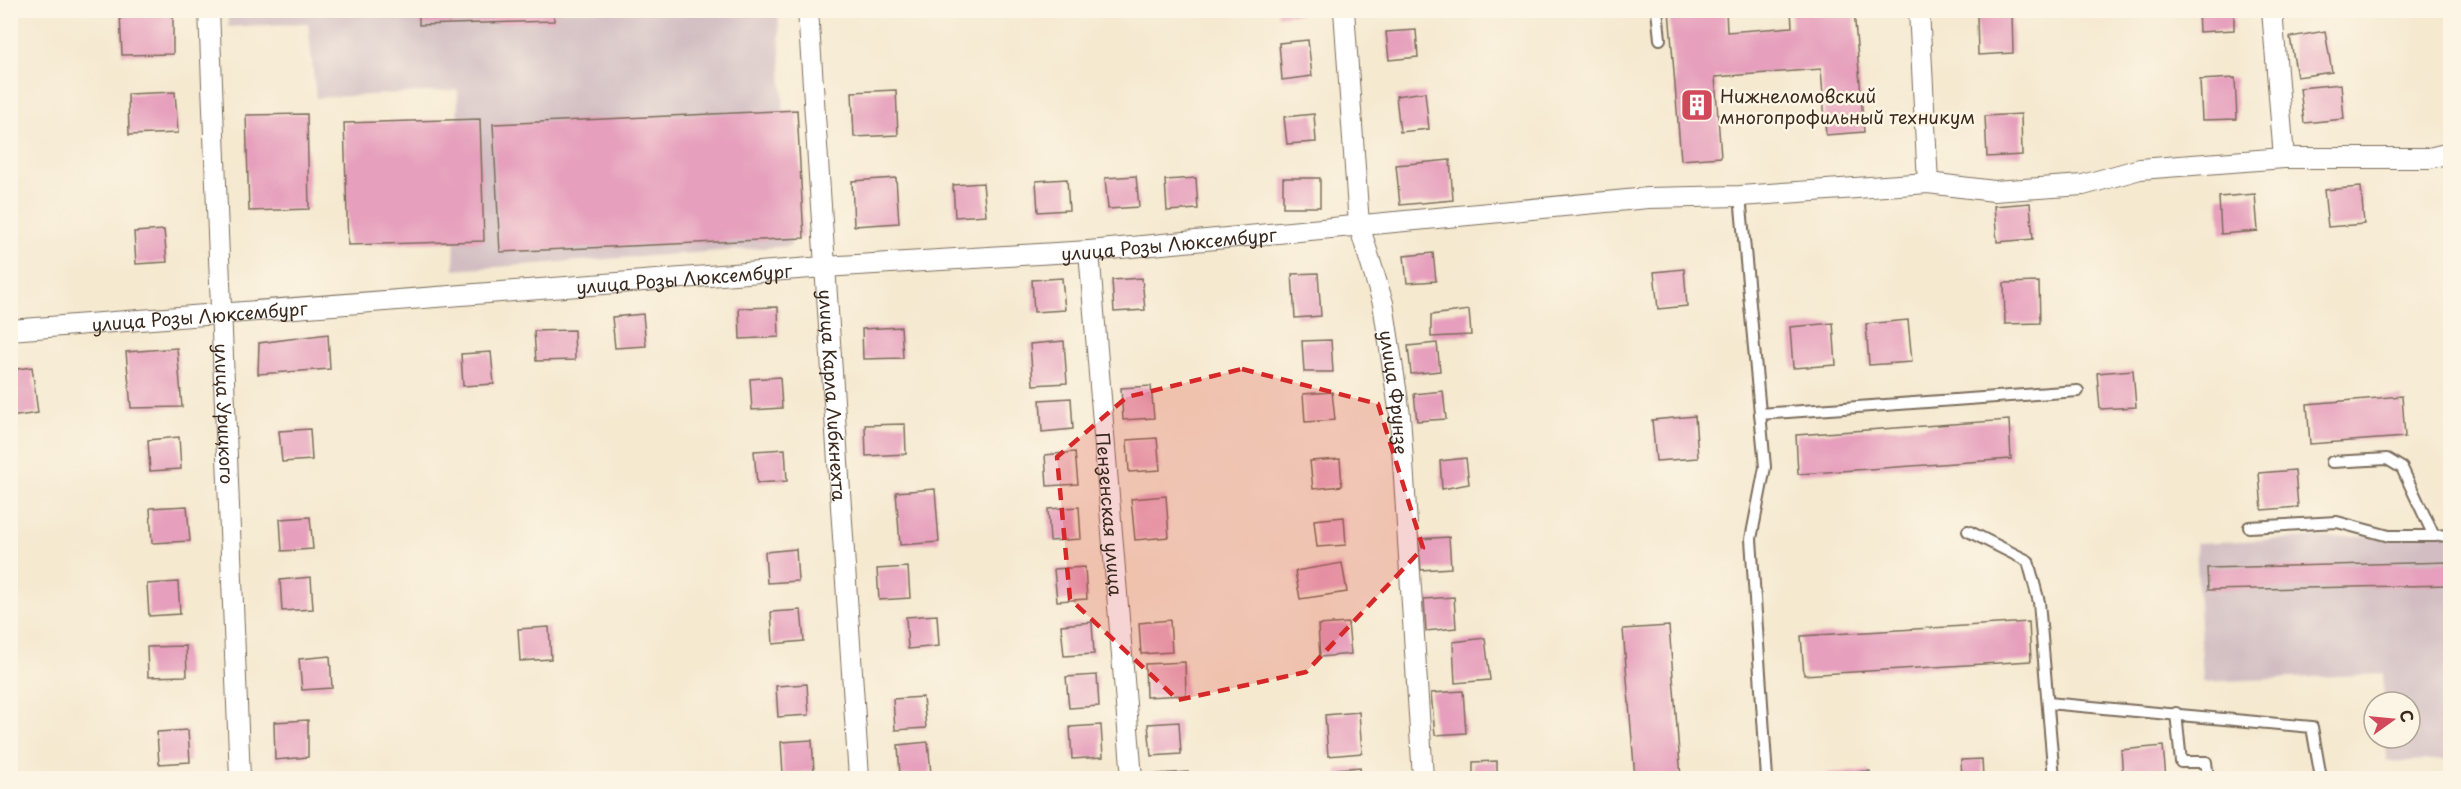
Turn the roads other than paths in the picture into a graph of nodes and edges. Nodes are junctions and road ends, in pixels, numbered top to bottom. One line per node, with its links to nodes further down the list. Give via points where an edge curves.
1 (209, 10): 15 (street, улица Урицкого)
2 (808, 10): 14 (street, улица Карла Либкнехта)
3 (1344, 10): 12 (street, улица Фрунзе)
4 (1657, 10): 7 (lane)
5 (1919, 10): 10 (street)
6 (2272, 10): 9 (street)
7 (1660, 39)
8 (2451, 153): 9 (street, улица Розы Люксембург, via 2429,158)
9 (2284, 158): 10 (street, улица Розы Люксембург, via 2139,169 2072,186 1994,191)
10 (1928, 183): 11 (street, улица Розы Люксембург)
11 (1740, 196): 12 (street, улица Розы Люксембург, via 1648,198); 18 (lane)
12 (1359, 225): 13 (street, улица Розы Люксембург); 29 (street, улица Фрунзе, via 1383,303 1400,415)
13 (1089, 251): 14 (street, улица Розы Люксембург); 28 (street, Пензенская улица)
14 (824, 267): 15 (street, улица Розы Люксембург); 27 (street, улица Карла Либкнехта)
15 (222, 315): 16 (street, улица Розы Люксембург); 26 (street, улица Урицкого)
16 (10, 330)
17 (2078, 391): 18 (lane)
18 (1760, 414): 30 (lane, via 1765,467 1751,539)
19 (2332, 462): 23 (lane, via 2387,459 2402,468)
20 (2249, 527): 23 (lane, via 2337,522 2389,536)
21 (1968, 531): 24 (lane, via 2028,561 2039,602)
22 (2451, 535): 23 (lane)
23 (2434, 536)
24 (2048, 703): 25 (lane); 31 (lane)
25 (2176, 713): 32 (lane, via 2181,762 2206,762); 33 (lane, via 2312,727)
26 (240, 778)
27 (859, 778)
28 (1132, 778)
29 (1423, 778)
30 (1767, 778)
31 (2054, 778)
32 (2208, 778)
33 (2321, 778)

